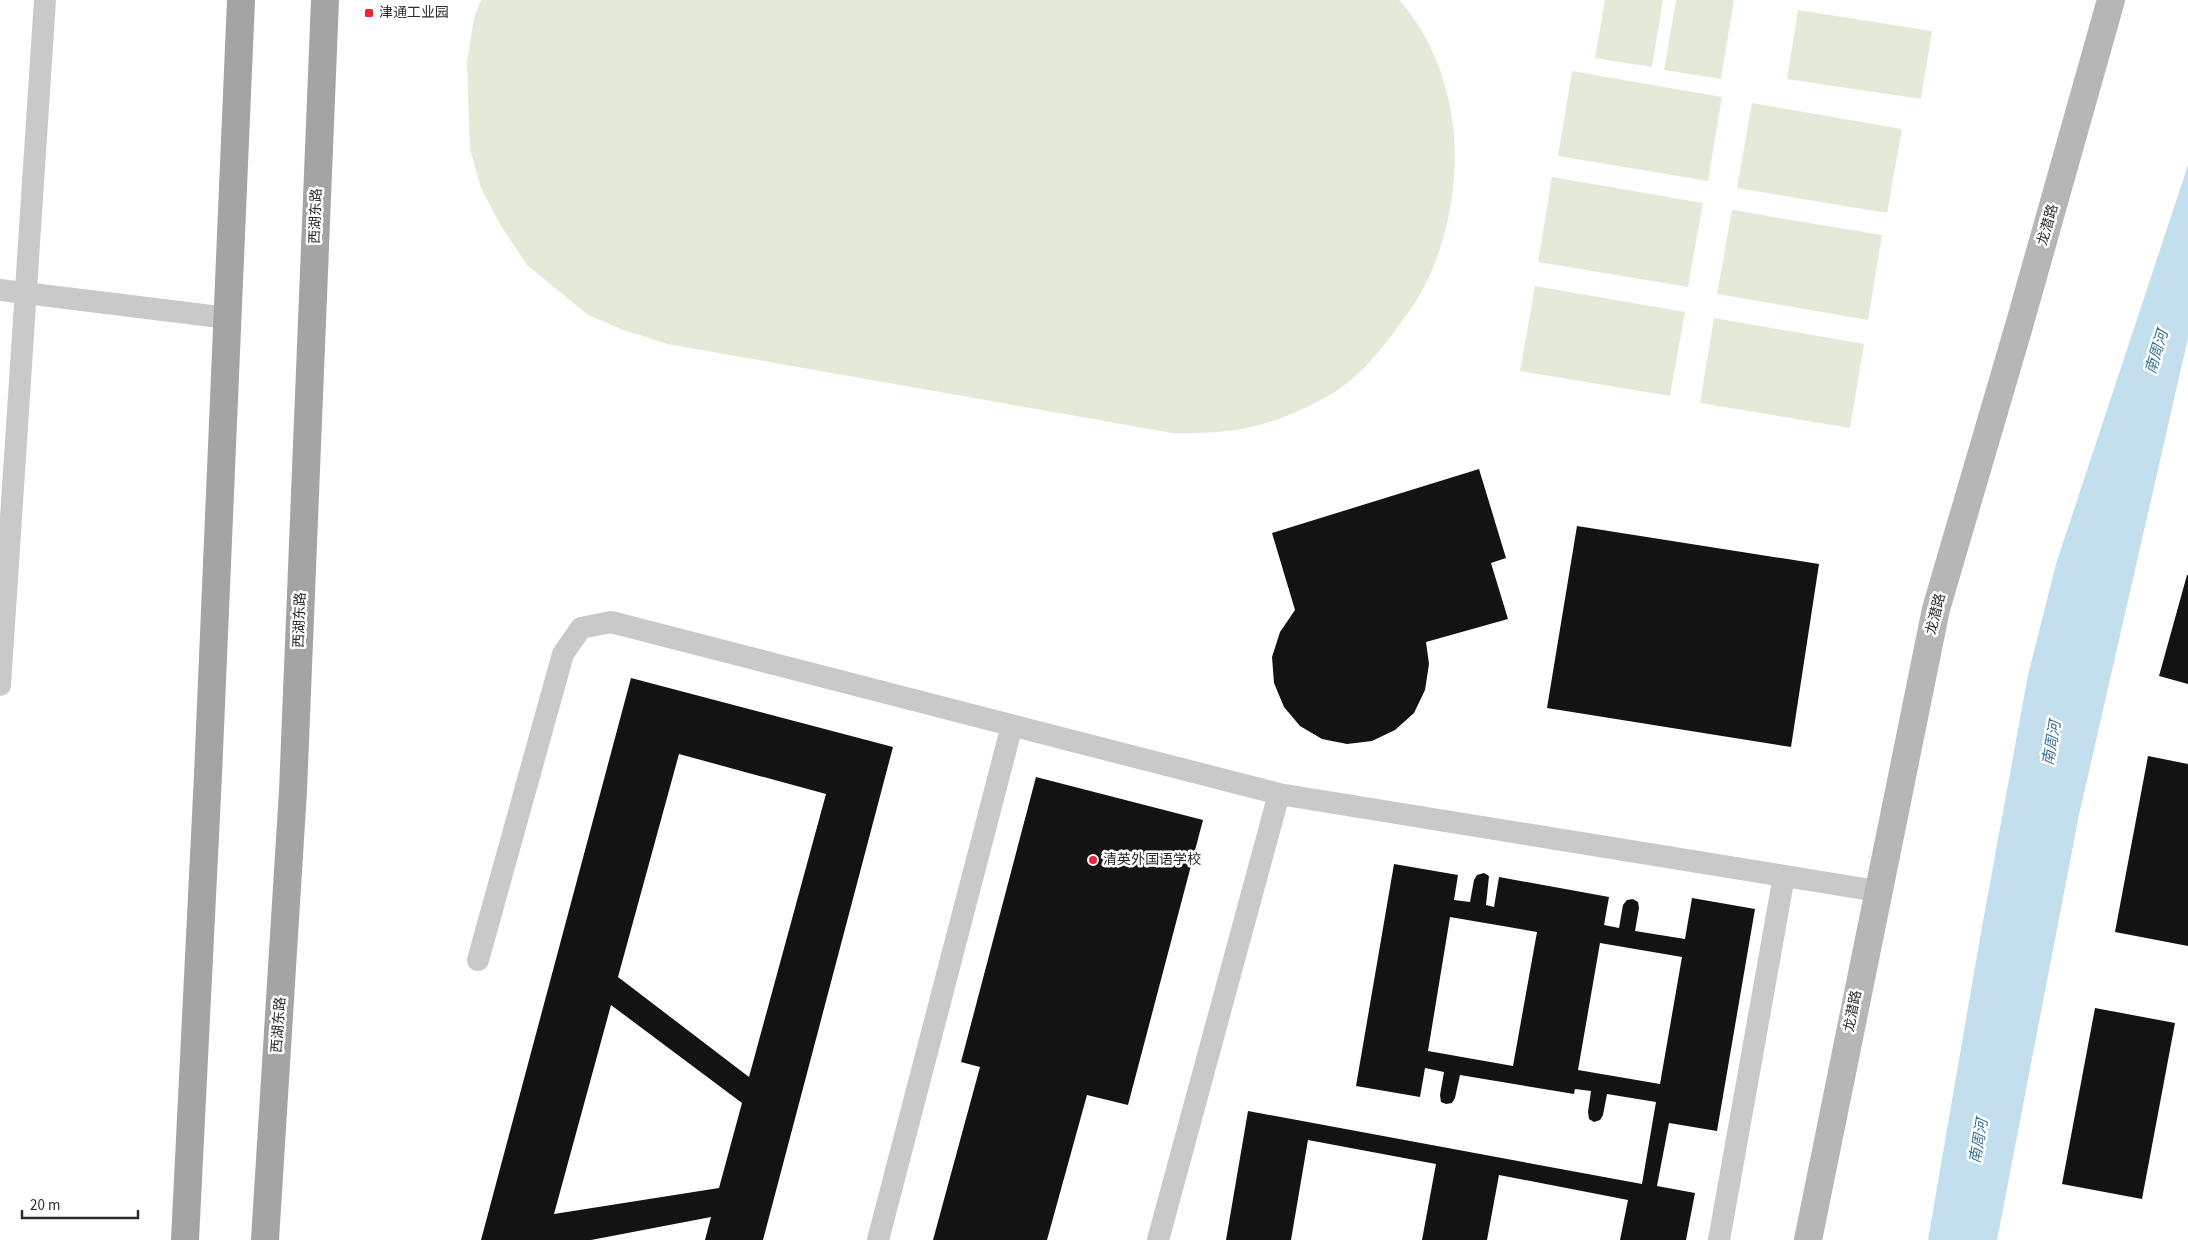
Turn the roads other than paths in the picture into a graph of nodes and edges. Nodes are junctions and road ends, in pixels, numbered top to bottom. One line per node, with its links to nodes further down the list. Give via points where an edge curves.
1 (45, 0): 6 (lane)
2 (241, 0): 7 (main road)
3 (325, 0): 15 (main road, 西湖东路, via 293,791)
4 (2111, 0): 12 (street, 龙潜路, via 1936,609)
5 (0, 290): 6 (lane)
6 (26, 293): 7 (lane); 8 (lane)
7 (228, 318): 14 (main road)
8 (0, 685)
9 (1010, 733): 16 (lane)
10 (1279, 794): 11 (lane); 13 (lane, via 611,622 588,626 580,628 563,654); 17 (lane)
11 (1784, 876): 12 (lane); 18 (lane)
12 (1877, 891): 19 (street, 龙潜路)
13 (478, 960)
14 (185, 1240)
15 (266, 1240)
16 (878, 1240)
17 (1158, 1240)
18 (1719, 1240)
19 (1808, 1240)

